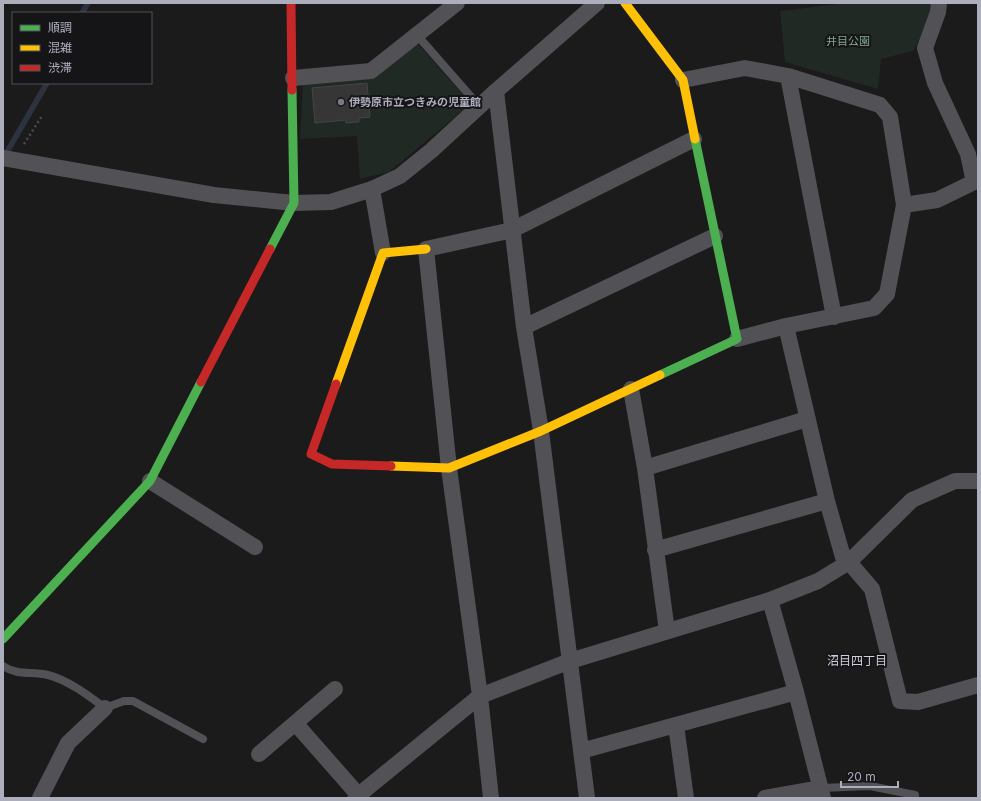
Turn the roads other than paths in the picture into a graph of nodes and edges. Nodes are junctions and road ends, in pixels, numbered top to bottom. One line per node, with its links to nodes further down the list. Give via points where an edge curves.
1 (291, 3): 8 (street)
2 (457, 3): 6 (street)
3 (597, 3): 10 (street)
4 (625, 3): 9 (street)
5 (939, 3): 16 (street, via 925,48 935,82 968,154 974,182 937,200)
6 (417, 36): 8 (street, via 371,71); 11 (lane)
7 (788, 76): 9 (street, via 745,68); 16 (street, via 880,105 890,117); 21 (street)
8 (293, 78): 15 (street)
9 (683, 80): 12 (street)
10 (496, 91): 11 (street); 17 (street)
11 (479, 106): 14 (street, via 400,176)
12 (694, 139): 17 (street); 18 (street)
13 (9, 159): 15 (street, via 214,195)
14 (372, 189): 15 (street, via 331,202); 20 (street)
15 (294, 203): 30 (street)
16 (904, 205): 21 (street, via 887,294 874,308)
17 (512, 230): 19 (street); 23 (street)
18 (715, 236): 23 (street); 24 (street)
19 (426, 249): 20 (street); 28 (street)
20 (382, 253): 28 (street, via 311,454 332,464)
21 (834, 317): 22 (street)
22 (786, 326): 24 (street); 26 (street)
23 (524, 327): 27 (street)
24 (737, 339): 25 (street)
25 (631, 388): 27 (street); 29 (street)
26 (807, 418): 29 (street); 32 (street)
27 (541, 431): 28 (street); 39 (street)
28 (449, 468): 44 (street)
29 (645, 468): 34 (street)
30 (150, 481): 33 (street); 38 (street)
31 (978, 481): 35 (street, via 955,481 912,500)
32 (827, 501): 34 (street); 35 (street, via 843,557)
33 (255, 547)
34 (655, 550): 37 (street)
35 (850, 562): 36 (street, via 818,580); 41 (street, via 872,589 900,701 918,702)
36 (770, 600): 37 (street); 43 (street)
37 (667, 631): 39 (street)
38 (3, 639)
39 (570, 661): 44 (street); 49 (street)
40 (3, 666): 45 (lane, via 12,672 49,675 83,691)
41 (978, 685)
42 (335, 689): 46 (street)
43 (796, 692): 47 (street); 51 (street)
44 (480, 696): 52 (street); 54 (street)
45 (105, 708): 48 (lane, via 124,701 133,701); 53 (street, via 68,743)
46 (296, 724): 50 (street); 52 (street)
47 (676, 725): 49 (street); 56 (street)
48 (202, 739)
49 (581, 751): 55 (street)
50 (259, 754)
51 (822, 793): 57 (street); 58 (lane, via 870,786 915,795)
52 (359, 797)
53 (40, 798)
54 (491, 798)
55 (587, 798)
56 (686, 798)
57 (765, 798)
58 (915, 798)

